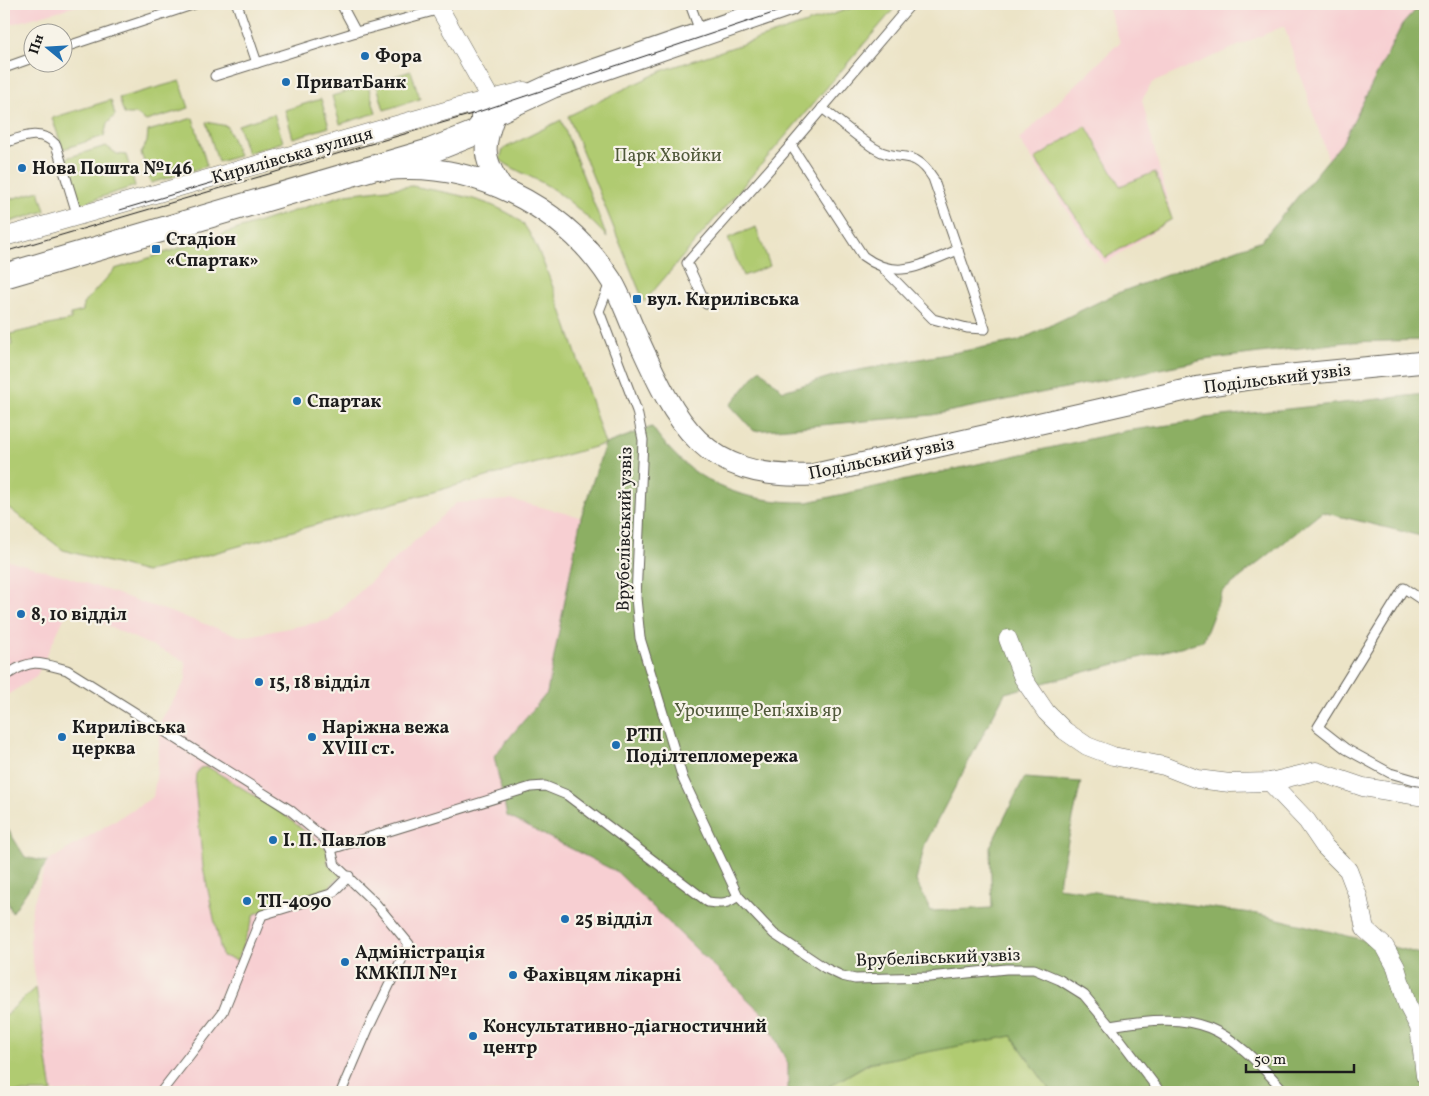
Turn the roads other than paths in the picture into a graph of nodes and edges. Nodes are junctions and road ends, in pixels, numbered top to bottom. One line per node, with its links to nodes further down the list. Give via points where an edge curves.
1 (195, 4): 8 (lane)
2 (237, 4): 13 (lane)
3 (341, 4): 9 (lane)
4 (690, 4): 10 (lane)
5 (789, 4): 10 (main road, Кирилівська вулиця)
6 (911, 4): 17 (lane)
7 (439, 6): 9 (lane); 16 (street)
8 (182, 7): 11 (lane)
9 (356, 32): 13 (lane)
10 (701, 34): 16 (main road, Кирилівська вулиця)
11 (72, 45)
12 (22, 62): 14 (lane)
13 (257, 63): 15 (lane)
14 (4, 68)
15 (215, 76)
16 (494, 104): 20 (main road, Кирилівська вулиця, via 462,130 438,139 430,151); 21 (street, via 485,156); 22 (street, Кирилівська вулиця)
17 (822, 108): 19 (lane); 24 (lane, via 875,149 918,160 925,165 933,178)
18 (4, 143): 22 (lane, via 29,134 51,139 56,145)
19 (792, 144): 25 (lane, via 863,256); 28 (lane, via 686,263)
20 (353, 174): 21 (street, Подільський узвіз, via 404,168 443,170); 26 (main road, Кирилівська вулиця)
21 (501, 187): 27 (street, Подільський узвіз, via 559,222 588,250)
22 (78, 217): 23 (street, Кирилівська вулиця)
23 (4, 237)
24 (958, 250): 25 (lane, via 903,270); 25 (lane, via 985,329 933,320)
25 (882, 268)
26 (4, 276)
27 (611, 281): 29 (street, Подільський узвіз, via 676,417 695,438 722,459 752,471 783,476 812,475 1199,387); 38 (lane, Врубелівський узвіз, via 599,311 637,411 643,440 636,598 640,638 683,779)
28 (706, 304)
29 (1425, 362)
30 (1425, 602): 34 (lane, via 1404,588 1318,727 1346,749 1390,773)
31 (1008, 639): 33 (street, via 1023,678 1046,712 1086,746 1113,756 1164,766 1197,779)
32 (4, 672): 36 (lane, via 10,673 25,663 67,670 290,810 325,839)
33 (1270, 782): 35 (street, via 1316,771 1363,787); 40 (street, via 1348,870 1365,929 1385,947 1419,1027)
34 (1425, 783)
35 (1425, 797)
36 (331, 849): 37 (lane, via 335,865); 38 (lane, via 531,787 545,786 566,795 708,902 730,902)
37 (349, 876): 41 (lane, via 331,894 262,915 223,1012); 42 (lane, via 409,944)
38 (738, 896): 39 (lane, Врубелівський узвіз, via 774,934 842,976 855,979 929,977 1034,969 1084,995)
39 (1110, 1026): 43 (lane, Врубелівський узвіз); 44 (lane, via 1148,1019 1173,1019 1210,1026 1229,1037)
40 (1425, 1076)
41 (161, 1092)
42 (341, 1092)
43 (1160, 1092)
44 (1285, 1092)

